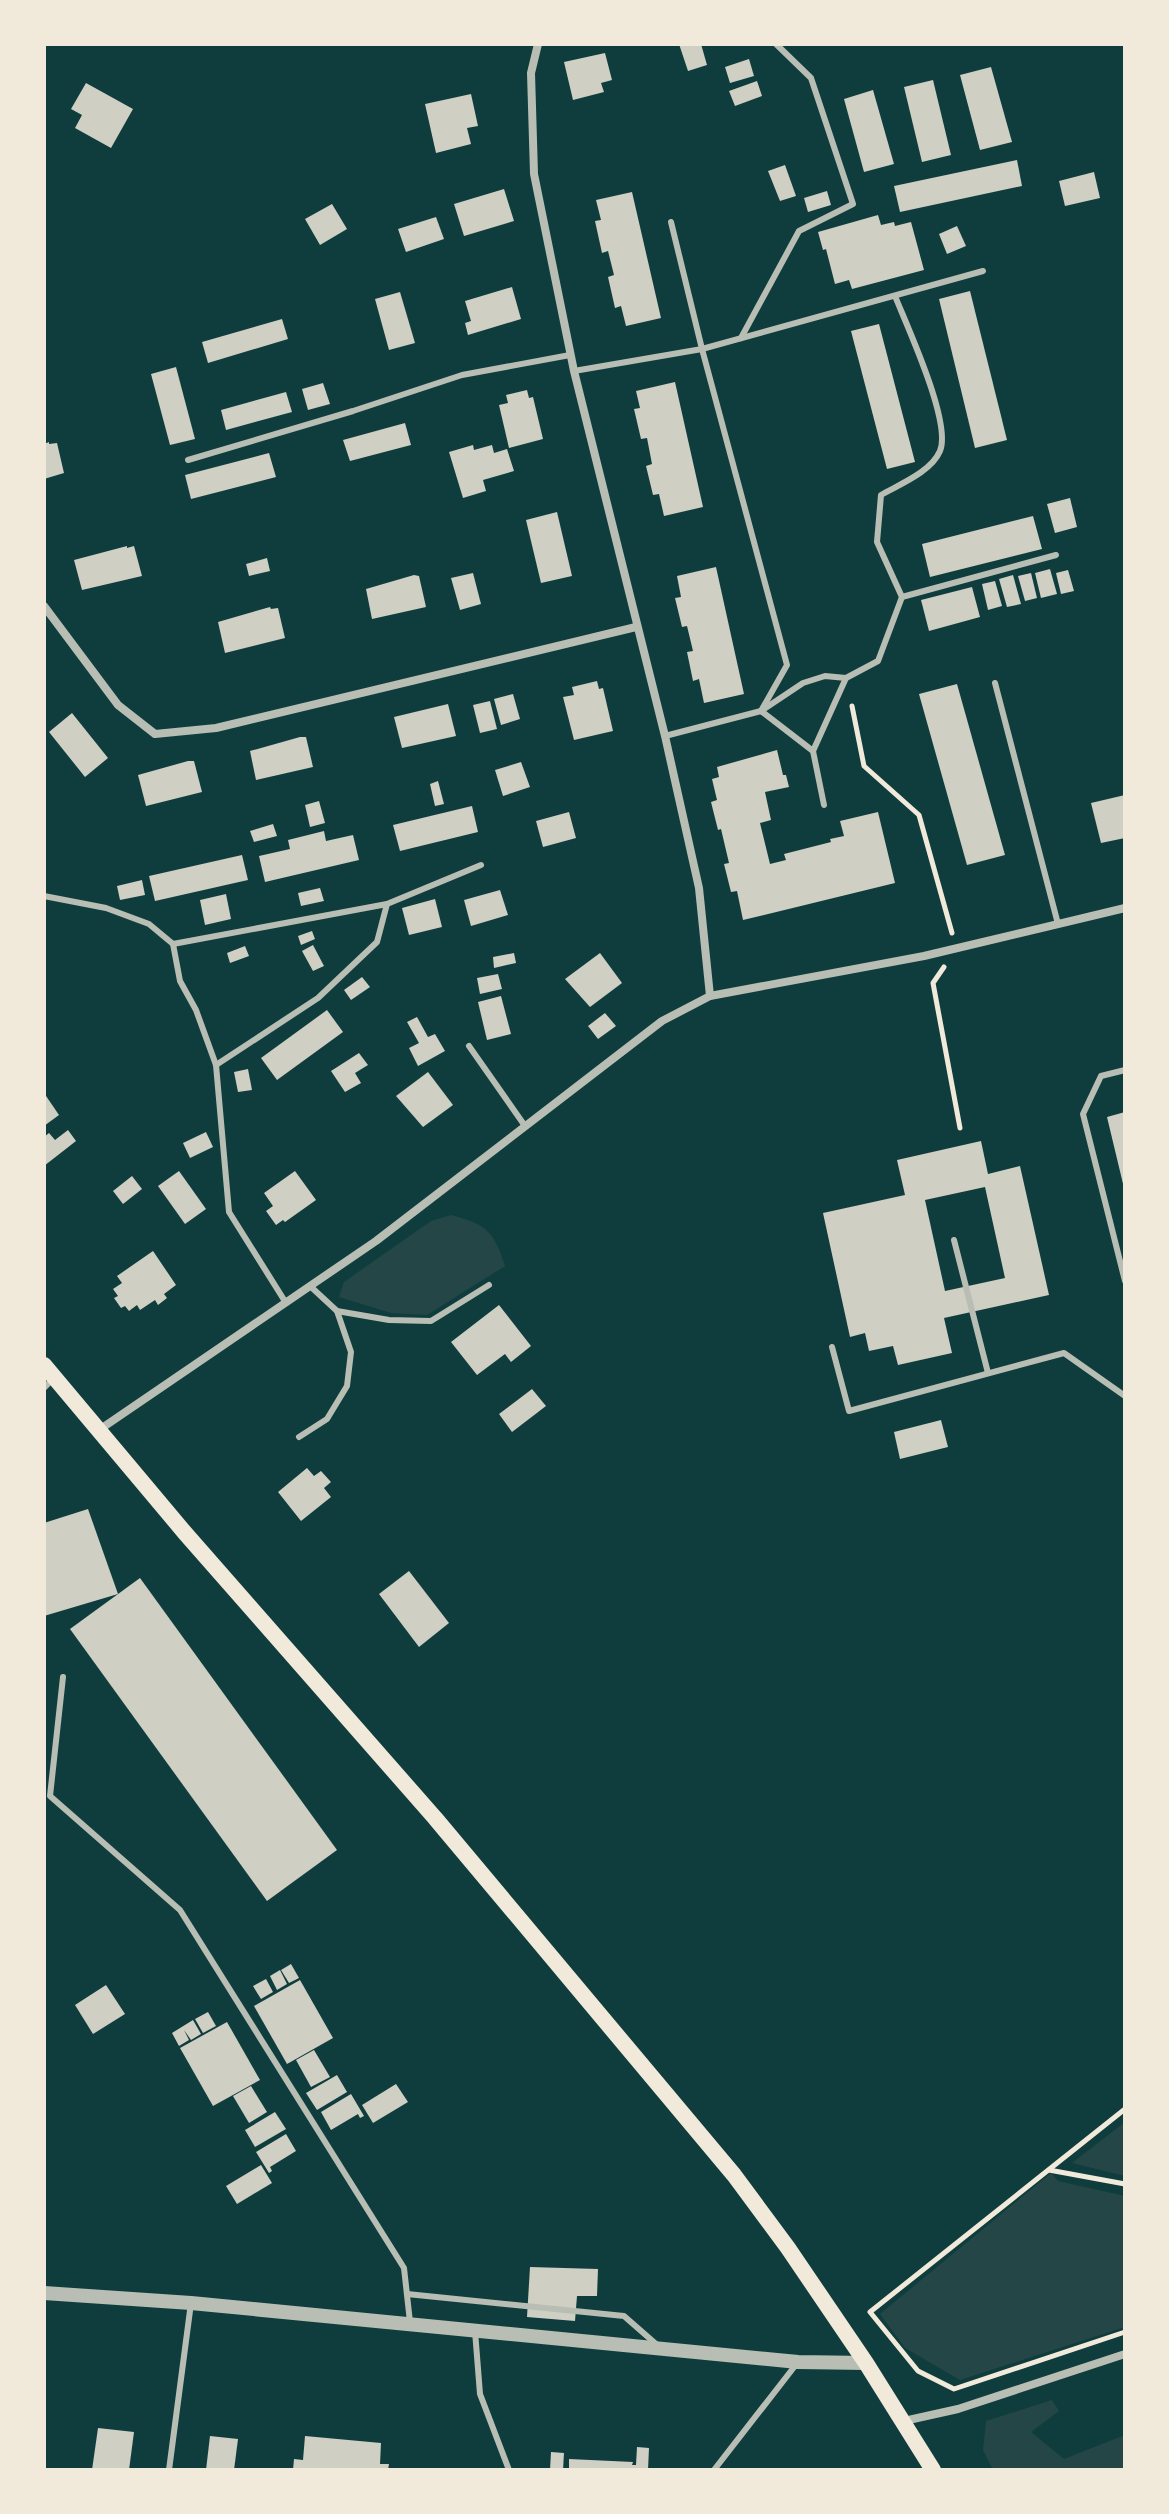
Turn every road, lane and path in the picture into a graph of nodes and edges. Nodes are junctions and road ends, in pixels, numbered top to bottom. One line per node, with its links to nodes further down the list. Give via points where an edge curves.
1 (538, 44): 8 (street, via 531,73 534,174)
2 (776, 44): 6 (lane, via 811,78 853,204 799,231)
3 (671, 222): 7 (lane)
4 (983, 271): 5 (lane)
5 (895, 296): 6 (lane); 12 (lane, via 938,408 942,449 930,466 881,495 877,542)
6 (741, 338): 7 (lane)
7 (702, 349): 9 (lane); 17 (lane, via 787,665)
8 (570, 355): 9 (street); 10 (lane, via 462,375)
9 (574, 371): 14 (street)
10 (188, 460)
11 (1056, 555): 12 (lane)
12 (902, 597): 15 (lane, via 878,661)
13 (44, 606): 14 (street, via 118,705 155,734 216,728)
14 (636, 627): 18 (street)
15 (846, 678): 17 (lane, via 825,676 803,683); 19 (lane); 27 (path, via 864,766 919,815)
16 (995, 683): 25 (lane)
17 (761, 711): 18 (lane); 19 (lane)
18 (665, 736): 28 (street, via 699,888)
19 (813, 751): 20 (lane)
20 (824, 805)
21 (481, 865): 23 (lane)
22 (44, 896): 26 (lane, via 106,908 149,924)
23 (387, 904): 26 (lane); 30 (lane, via 377,942 318,998)
24 (1125, 908): 25 (street)
25 (1058, 924): 27 (street)
26 (173, 944): 30 (lane, via 180,981)
27 (956, 948): 28 (street); 33 (path, via 933,983)
28 (710, 996): 32 (street, via 662,1021)
29 (469, 1046): 32 (lane)
30 (216, 1065): 38 (lane, via 229,1212)
31 (1125, 1070): 35 (lane, via 1101,1076 1083,1114)
32 (525, 1126): 37 (street)
33 (960, 1128)
34 (954, 1240): 41 (lane)
35 (1125, 1281)
36 (489, 1285): 39 (lane, via 431,1321)
37 (310, 1286): 38 (street); 39 (lane)
38 (286, 1303): 44 (street)
39 (337, 1311): 45 (lane, via 351,1352 347,1386 327,1419)
40 (832, 1347): 41 (lane, via 849,1411)
41 (988, 1373): 43 (lane, via 1064,1353)
42 (47, 1377): 44 (main road)
43 (1125, 1396)
44 (99, 1431): 60 (main road, via 435,1818 725,2164)
45 (299, 1437)
46 (63, 1677): 47 (lane)
47 (47, 1795): 52 (lane, via 180,1910 404,2268)
48 (1125, 2109): 49 (path)
49 (1049, 2170): 50 (path); 56 (path, via 870,2312 918,2371 954,2389)
50 (1125, 2184)
51 (44, 2293): 53 (street)
52 (407, 2294): 54 (lane); 57 (lane, via 624,2316)
53 (191, 2303): 54 (street); 62 (lane)
54 (410, 2325): 55 (street)
55 (475, 2331): 57 (street); 63 (lane, via 480,2394)
56 (1125, 2332)
57 (662, 2349): 59 (street)
58 (1125, 2354): 61 (street)
59 (798, 2362): 60 (street); 64 (lane)
60 (866, 2363): 61 (main road)
61 (903, 2422): 65 (main road)
62 (169, 2470)
63 (509, 2470)
64 (714, 2470)
65 (933, 2470)

